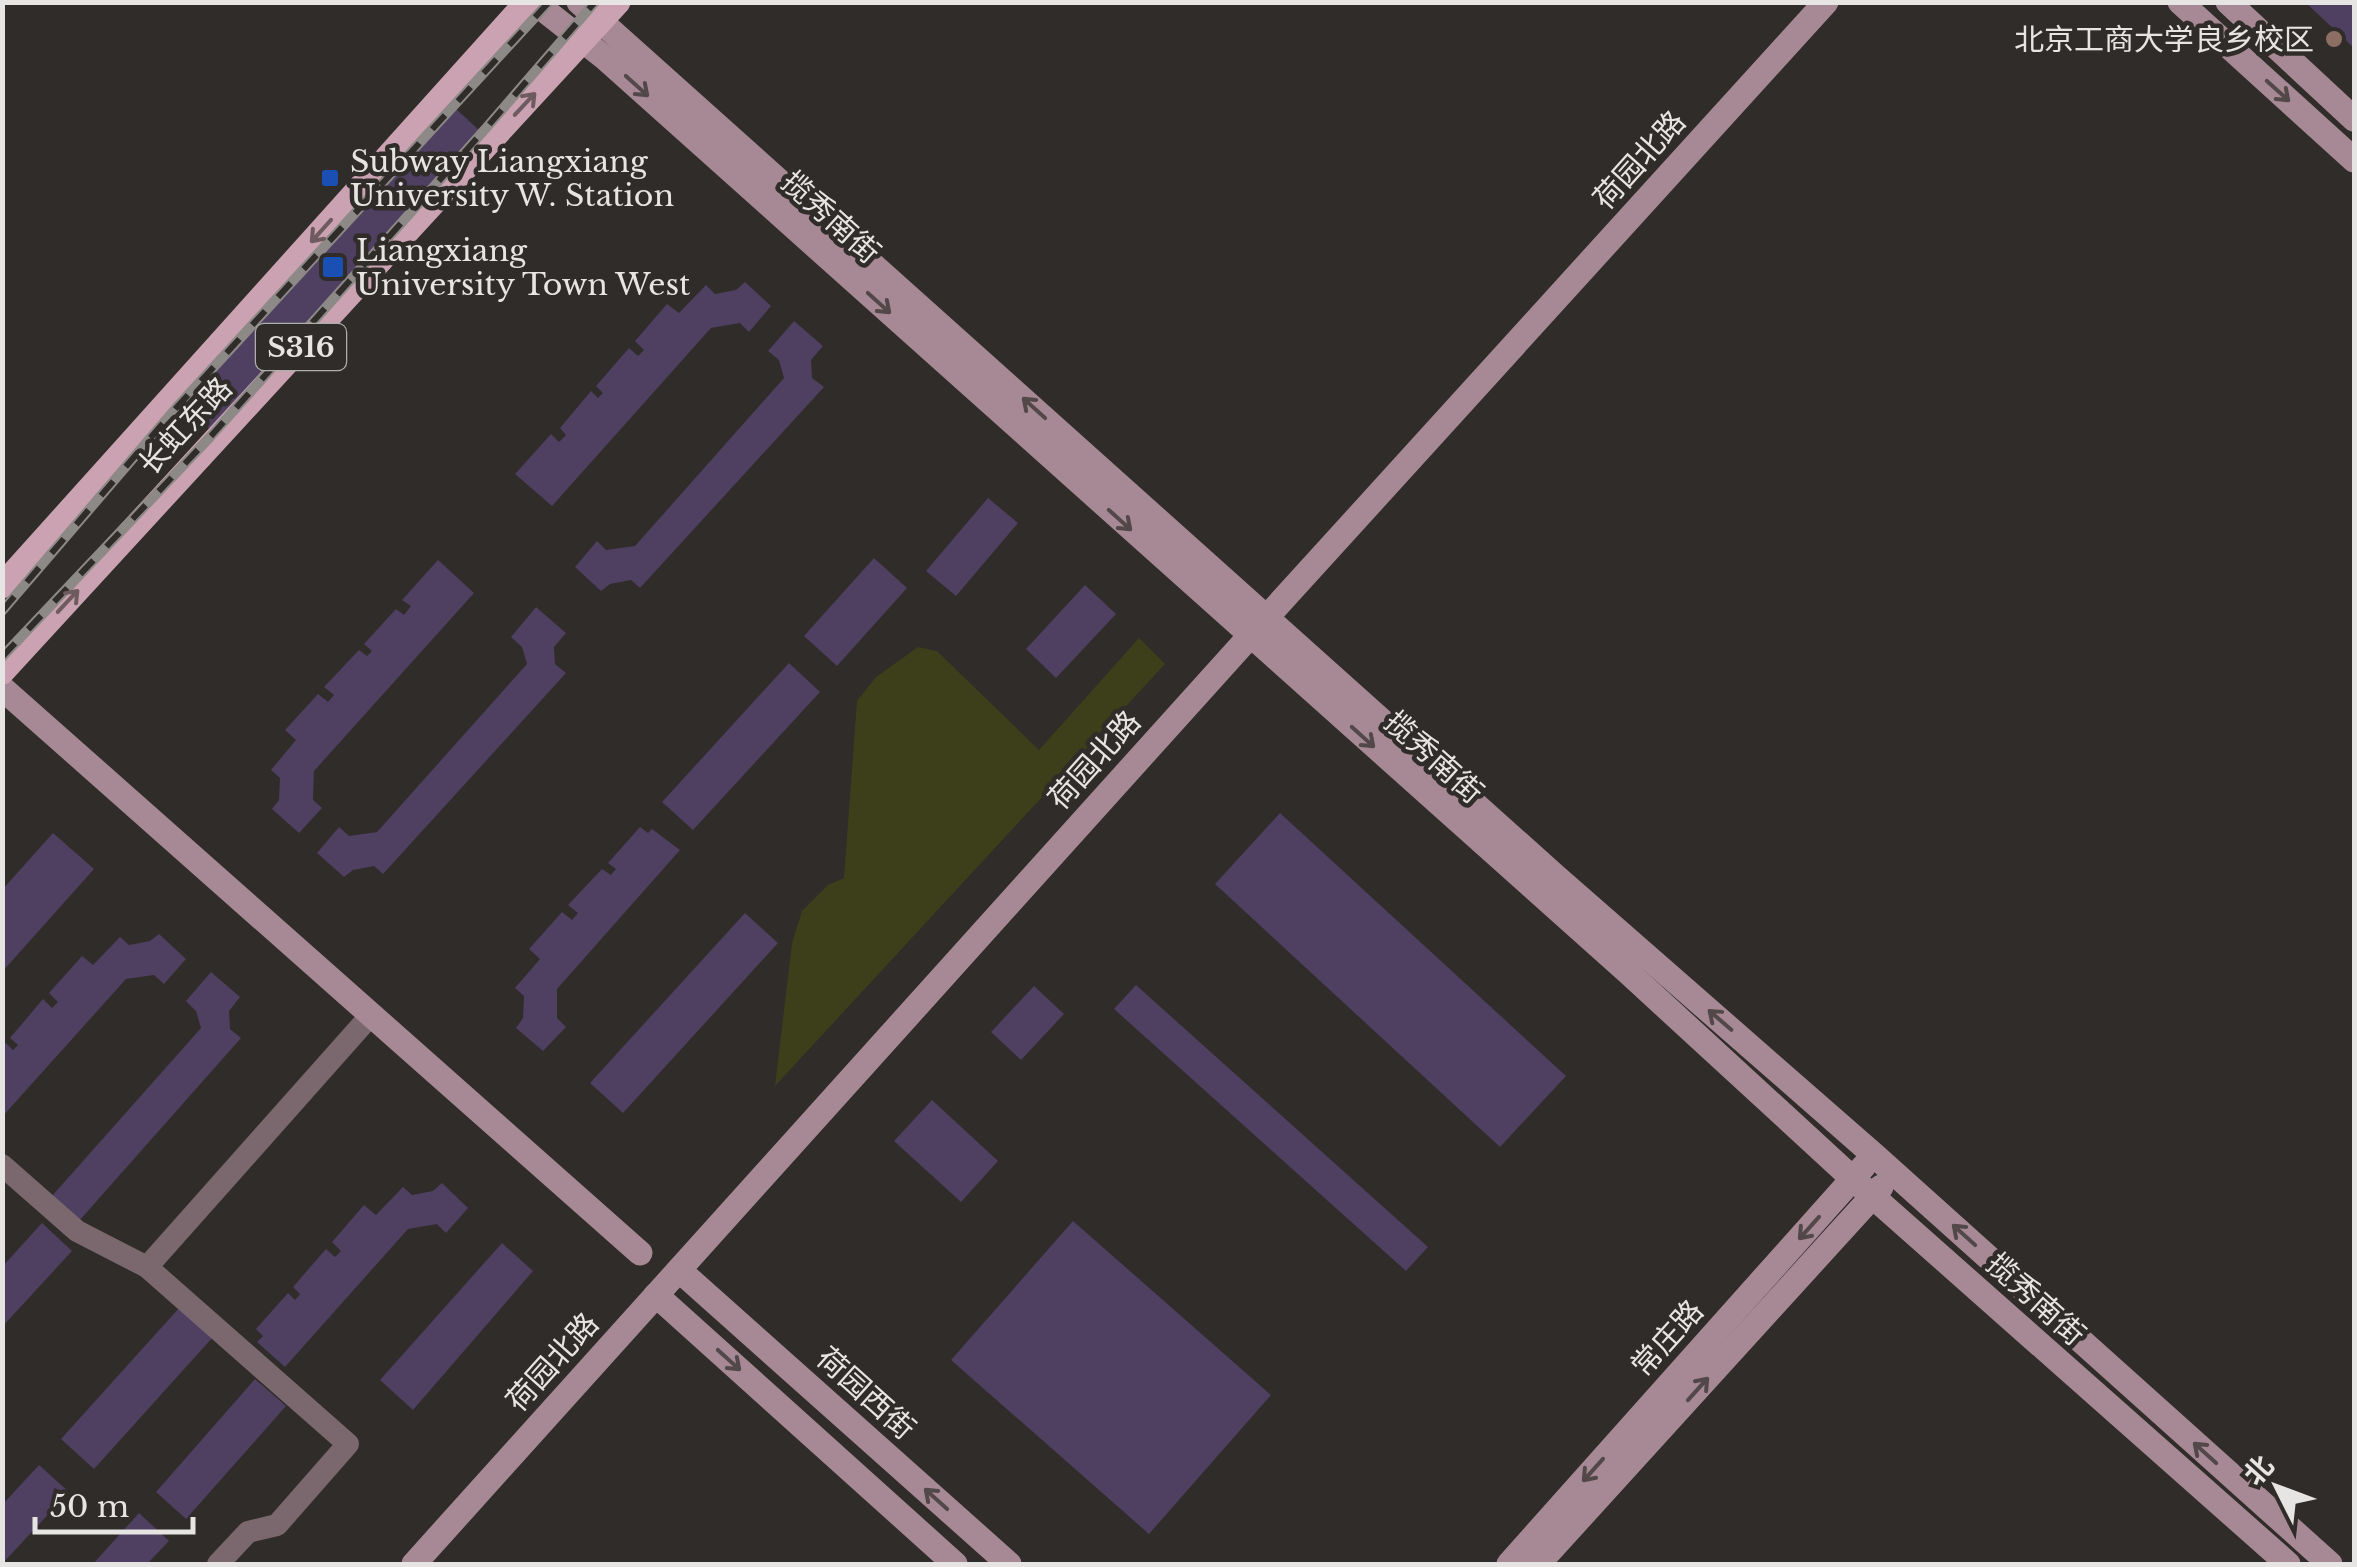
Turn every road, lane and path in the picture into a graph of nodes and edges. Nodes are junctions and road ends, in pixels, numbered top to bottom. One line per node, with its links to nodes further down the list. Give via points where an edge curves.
1 (531, 2): 7 (street, 揽秀南街); 10 (main road, 长虹东路 / S316, one-way to 10)
2 (578, 2): 7 (street, 揽秀南街)
3 (618, 2): 7 (main road, 长虹东路 / S316)
4 (1826, 2): 11 (street, 荷园北路)
5 (2180, 2): 9 (street, one-way to 9)
6 (2228, 2): 8 (street)
7 (591, 32): 11 (street, 揽秀南街); 12 (main road, 长虹东路 / S316, one-way to 7)
8 (2354, 119)
9 (2354, 160)
10 (2, 586)
11 (1258, 626): 15 (street, 揽秀南街, one-way to 11); 18 (street, 揽秀南街, one-way to 18); 22 (street, 荷园北路)
12 (2, 672)
13 (2, 688): 14 (street)
14 (371, 1015): 20 (street); 21 (street)
15 (1874, 1155): 17 (street, 揽秀南街); 18 (street, 常庄路)
16 (2, 1165): 21 (street, via 77,1231)
17 (1894, 1173): 19 (street, 常庄路); 31 (street, 揽秀南街, one-way to 17)
18 (1853, 1179): 19 (street, 揽秀南街); 28 (street, 常庄路, one-way to 28)
19 (1872, 1197): 29 (street, 常庄路, one-way to 19); 30 (street, 揽秀南街)
20 (640, 1253)
21 (147, 1266): 24 (street, via 348,1444 277,1524 248,1532)
22 (680, 1270): 23 (street, 荷园北路); 27 (street, 荷园西街, one-way to 22)
23 (656, 1295): 25 (street, 荷园北路); 26 (street, one-way to 26)
24 (218, 1564)
25 (414, 1564)
26 (954, 1564)
27 (1009, 1564)
28 (1509, 1564)
29 (1538, 1564)
30 (2288, 1564)
31 (2330, 1564)

